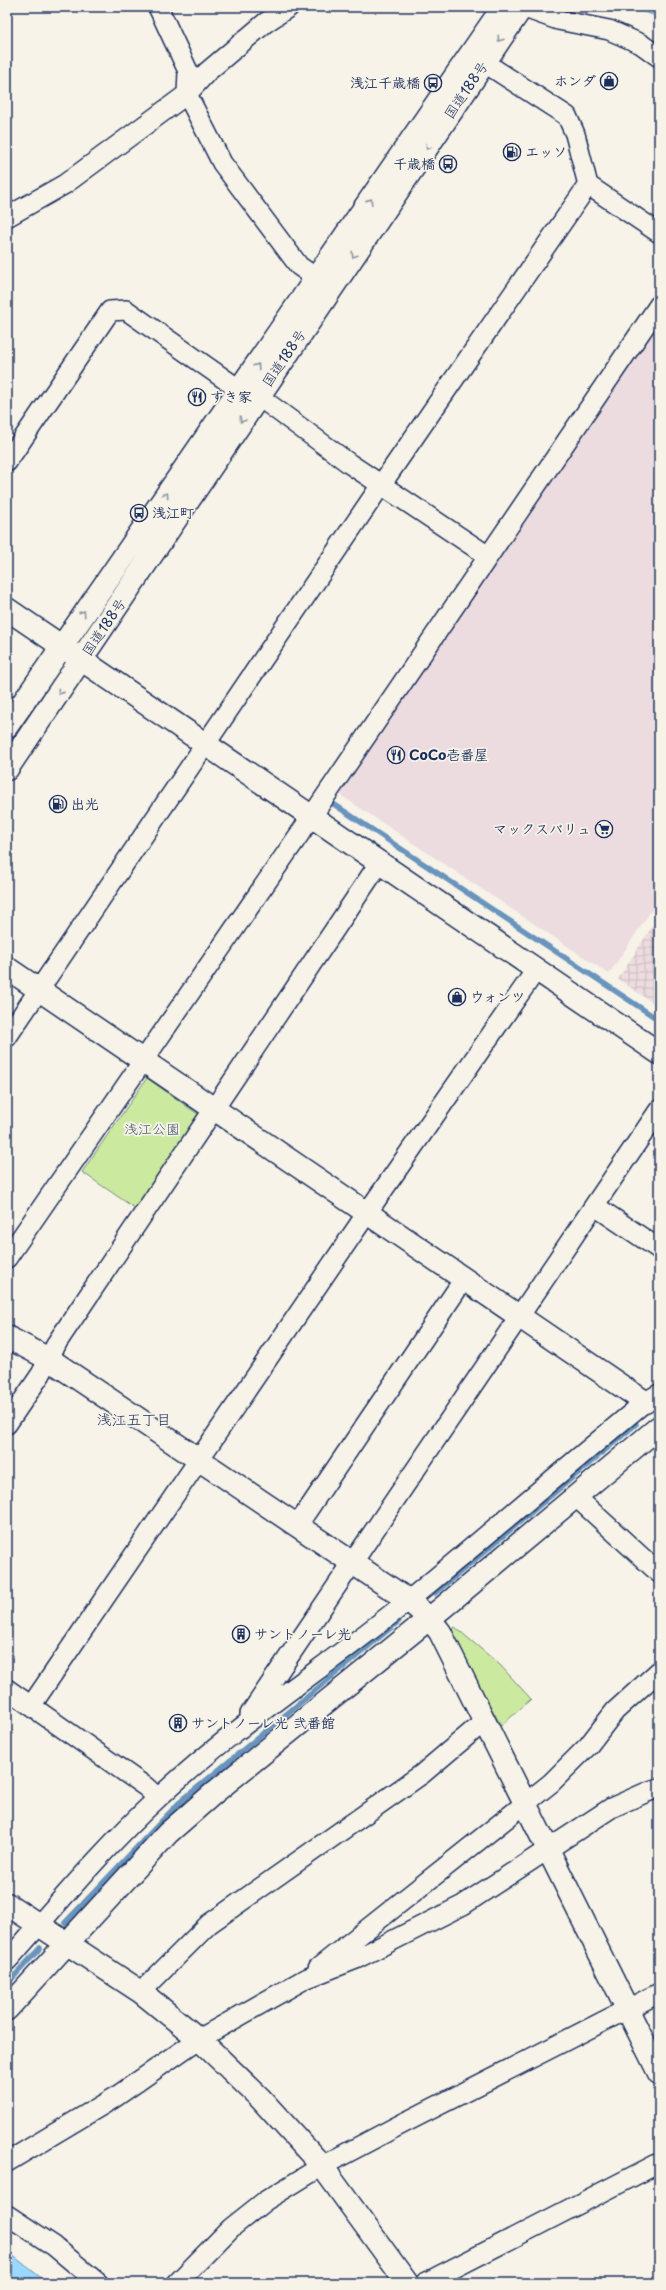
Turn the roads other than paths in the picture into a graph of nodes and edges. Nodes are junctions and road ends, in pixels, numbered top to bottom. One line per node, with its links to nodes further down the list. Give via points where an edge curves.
1 (158, 7): 7 (street, via 188,71)
2 (289, 7): 7 (street, via 265,23 207,72)
3 (503, 7): 11 (main road, 国道188号, one-way to 3)
4 (522, 7): 5 (street, via 558,20 609,30 641,44); 6 (main road, 国道188号, one-way to 6)
5 (659, 56)
6 (485, 62): 8 (street, via 567,116 575,134); 11 (main road, 国道188号, one-way to 11)
7 (187, 94): 9 (street, via 65,184); 11 (street, via 222,163 299,266)
8 (588, 185): 10 (street); 15 (street)
9 (7, 217)
10 (659, 233)
11 (324, 283): 13 (main road, 国道188号)
12 (659, 305): 16 (street)
13 (249, 393): 14 (street, via 126,310 110,311); 15 (street); 18 (main road, 国道188号, one-way to 13); 19 (main road, 国道188号, one-way to 19)
14 (7, 462)
15 (381, 485): 16 (street); 21 (street)
16 (488, 556): 23 (street)
17 (7, 609): 18 (main road)
18 (61, 645): 19 (main road); 20 (main road, 国道188号)
19 (82, 660): 21 (main road); 22 (main road, 国道188号, one-way to 22)
20 (7, 726)
21 (207, 743): 23 (main road); 27 (street)
22 (7, 769)
23 (312, 816): 24 (main road); 30 (street)
24 (380, 862): 26 (main road); 31 (street)
25 (7, 968): 27 (main road)
26 (536, 970): 29 (main road); 34 (street)
27 (40, 990): 28 (street); 30 (main road)
28 (7, 1037)
29 (659, 1053)
30 (144, 1060): 31 (main road); 36 (street)
31 (214, 1108): 34 (main road); 40 (street)
32 (659, 1110): 33 (street)
33 (594, 1206): 35 (street); 38 (street)
34 (367, 1213): 37 (main road); 44 (street)
35 (659, 1249)
36 (7, 1258)
37 (464, 1279): 38 (main road); 46 (street)
38 (519, 1316): 41 (main road); 47 (street)
39 (7, 1337): 40 (main road)
40 (48, 1358): 42 (street, via 41,1374); 44 (main road)
41 (652, 1398): 43 (street); 49 (street)
42 (7, 1424)
43 (659, 1426): 45 (main road)
44 (200, 1458): 46 (main road); 53 (street)
45 (575, 1496): 48 (street); 50 (main road)
46 (297, 1526): 47 (main road)
47 (352, 1563): 49 (main road); 55 (street)
48 (659, 1573)
49 (408, 1600): 50 (main road); 55 (street)
50 (429, 1618): 54 (main road, via 440,1632); 62 (main road, via 168,1833)
51 (659, 1671): 58 (street, via 615,1711 588,1746 551,1783)
52 (7, 1690): 53 (street)
53 (31, 1706): 57 (street)
54 (485, 1723): 58 (main road); 65 (street, via 422,1774 209,1924)
55 (242, 1726): 57 (street)
56 (659, 1788): 59 (street, via 611,1808)
57 (158, 1798): 61 (street, via 100,1854)
58 (525, 1802): 59 (main road); 64 (street)
59 (550, 1850): 64 (street, via 463,1905 356,1959); 68 (main road)
60 (7, 1904): 61 (main road)
61 (39, 1926): 62 (main road); 63 (street)
62 (67, 1944): 65 (main road); 67 (main road)
63 (7, 1961)
64 (304, 1979): 69 (street)
65 (141, 1992): 69 (main road)
66 (659, 1993): 68 (street)
67 (7, 2009)
68 (627, 2009): 70 (main road); 73 (street)
69 (200, 2039): 71 (street, via 114,2098); 73 (main road, via 260,2098)
70 (659, 2073)
71 (7, 2162)
72 (659, 2163): 78 (street)
73 (322, 2166): 76 (street, via 231,2228); 77 (main road)
74 (7, 2216): 75 (street, via 54,2246)
75 (98, 2283)
76 (177, 2283)
77 (407, 2283)
78 (425, 2283)

